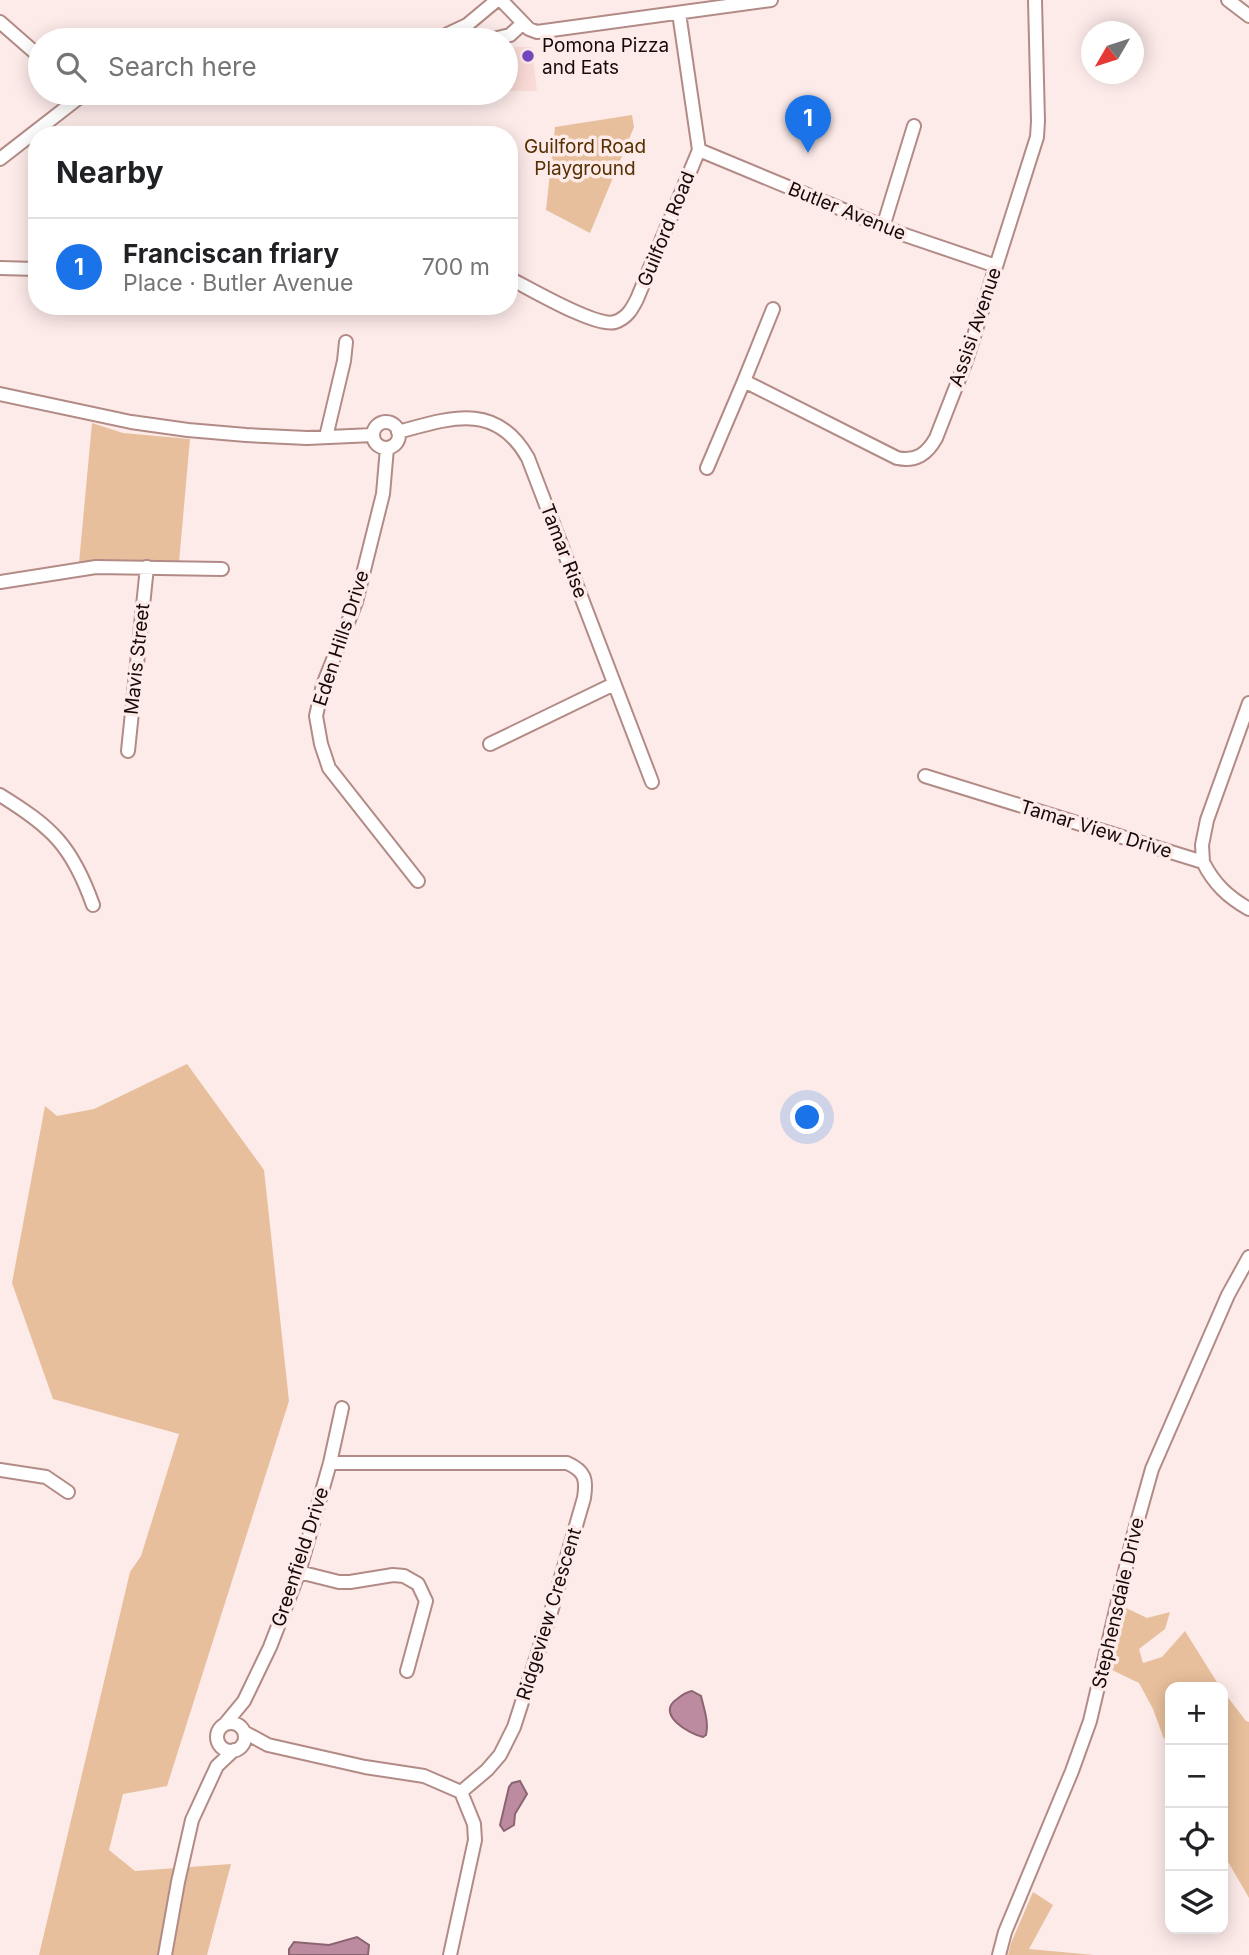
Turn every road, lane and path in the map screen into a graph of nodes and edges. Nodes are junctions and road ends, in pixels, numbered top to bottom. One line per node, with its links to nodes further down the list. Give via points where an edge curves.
1 (499, 0): 8 (street); 9 (street)
2 (771, 0): 5 (street)
3 (1035, 0): 19 (street, Assisi Avenue, via 1037,137)
4 (1228, 0): 6 (street)
5 (679, 13): 8 (street, via 537,32); 16 (street, Guilford Road)
6 (1249, 16)
7 (0, 22): 11 (street)
8 (523, 23): 10 (street)
9 (461, 28)
10 (518, 28)
11 (28, 46)
12 (64, 105): 13 (street)
13 (39, 126)
14 (915, 126): 18 (street)
15 (28, 135): 17 (street)
16 (699, 150): 18 (street, Butler Avenue); 22 (street, Guilford Road, via 637,299 622,318 613,323 594,321)
17 (0, 159)
18 (883, 227): 19 (street, Butler Avenue)
19 (996, 266): 25 (street, Assisi Avenue, via 936,438 920,456 897,458)
20 (0, 268): 21 (street)
21 (28, 269)
22 (518, 283)
23 (773, 309): 25 (street)
24 (346, 342): 29 (street)
25 (744, 381): 31 (street)
26 (0, 394): 29 (street, via 188,430)
27 (398, 432): 28 (street, via 386,422); 30 (street, via 395,444); 35 (street, Tamar Rise, via 469,417 487,419 520,443)
28 (373, 435): 29 (street); 30 (street, via 377,445)
29 (326, 437)
30 (387, 448): 43 (street, Eden Hills Drive, via 383,494 356,602 323,685 316,716 329,768)
31 (707, 468)
32 (146, 568): 33 (street); 34 (street, via 96,567); 38 (street, Mavis Street)
33 (222, 569)
34 (0, 582)
35 (614, 684): 37 (street); 40 (street, Tamar Rise)
36 (1249, 703): 42 (street, via 1207,820)
37 (490, 744)
38 (128, 751)
39 (925, 776): 42 (street, Tamar View Drive)
40 (652, 782)
41 (0, 795): 44 (street, via 51,831 70,853)
42 (1203, 862): 45 (street, via 1219,888)
43 (418, 881)
44 (93, 905)
45 (1249, 909)
46 (1249, 1257): 63 (street, Stephensdale Drive, via 1152,1469 1090,1721)
47 (342, 1408): 48 (street, Greenfield Drive)
48 (330, 1463): 51 (street, Greenfield Drive); 60 (street, Ridgeview Crescent, via 568,1463 584,1476 584,1498 514,1727 500,1755)
49 (0, 1470): 50 (street, via 46,1477)
50 (68, 1492)
51 (299, 1572): 52 (street, via 350,1582 404,1576 418,1584 426,1601); 53 (street, Greenfield Drive)
52 (407, 1671)
53 (244, 1701): 54 (street, Greenfield Drive); 55 (street, Greenfield Drive)
54 (225, 1724): 55 (street, via 237,1724); 56 (street)
55 (244, 1731): 57 (street); 58 (street, via 243,1744)
56 (218, 1738): 58 (street, via 222,1746); 59 (street)
57 (268, 1745): 58 (street); 60 (street, via 424,1776)
58 (236, 1749): 59 (street)
59 (217, 1766): 61 (street, via 187,1839)
60 (461, 1792): 62 (street, via 474,1824 475,1840)
61 (166, 1955)
62 (450, 1955)
63 (999, 1955)

